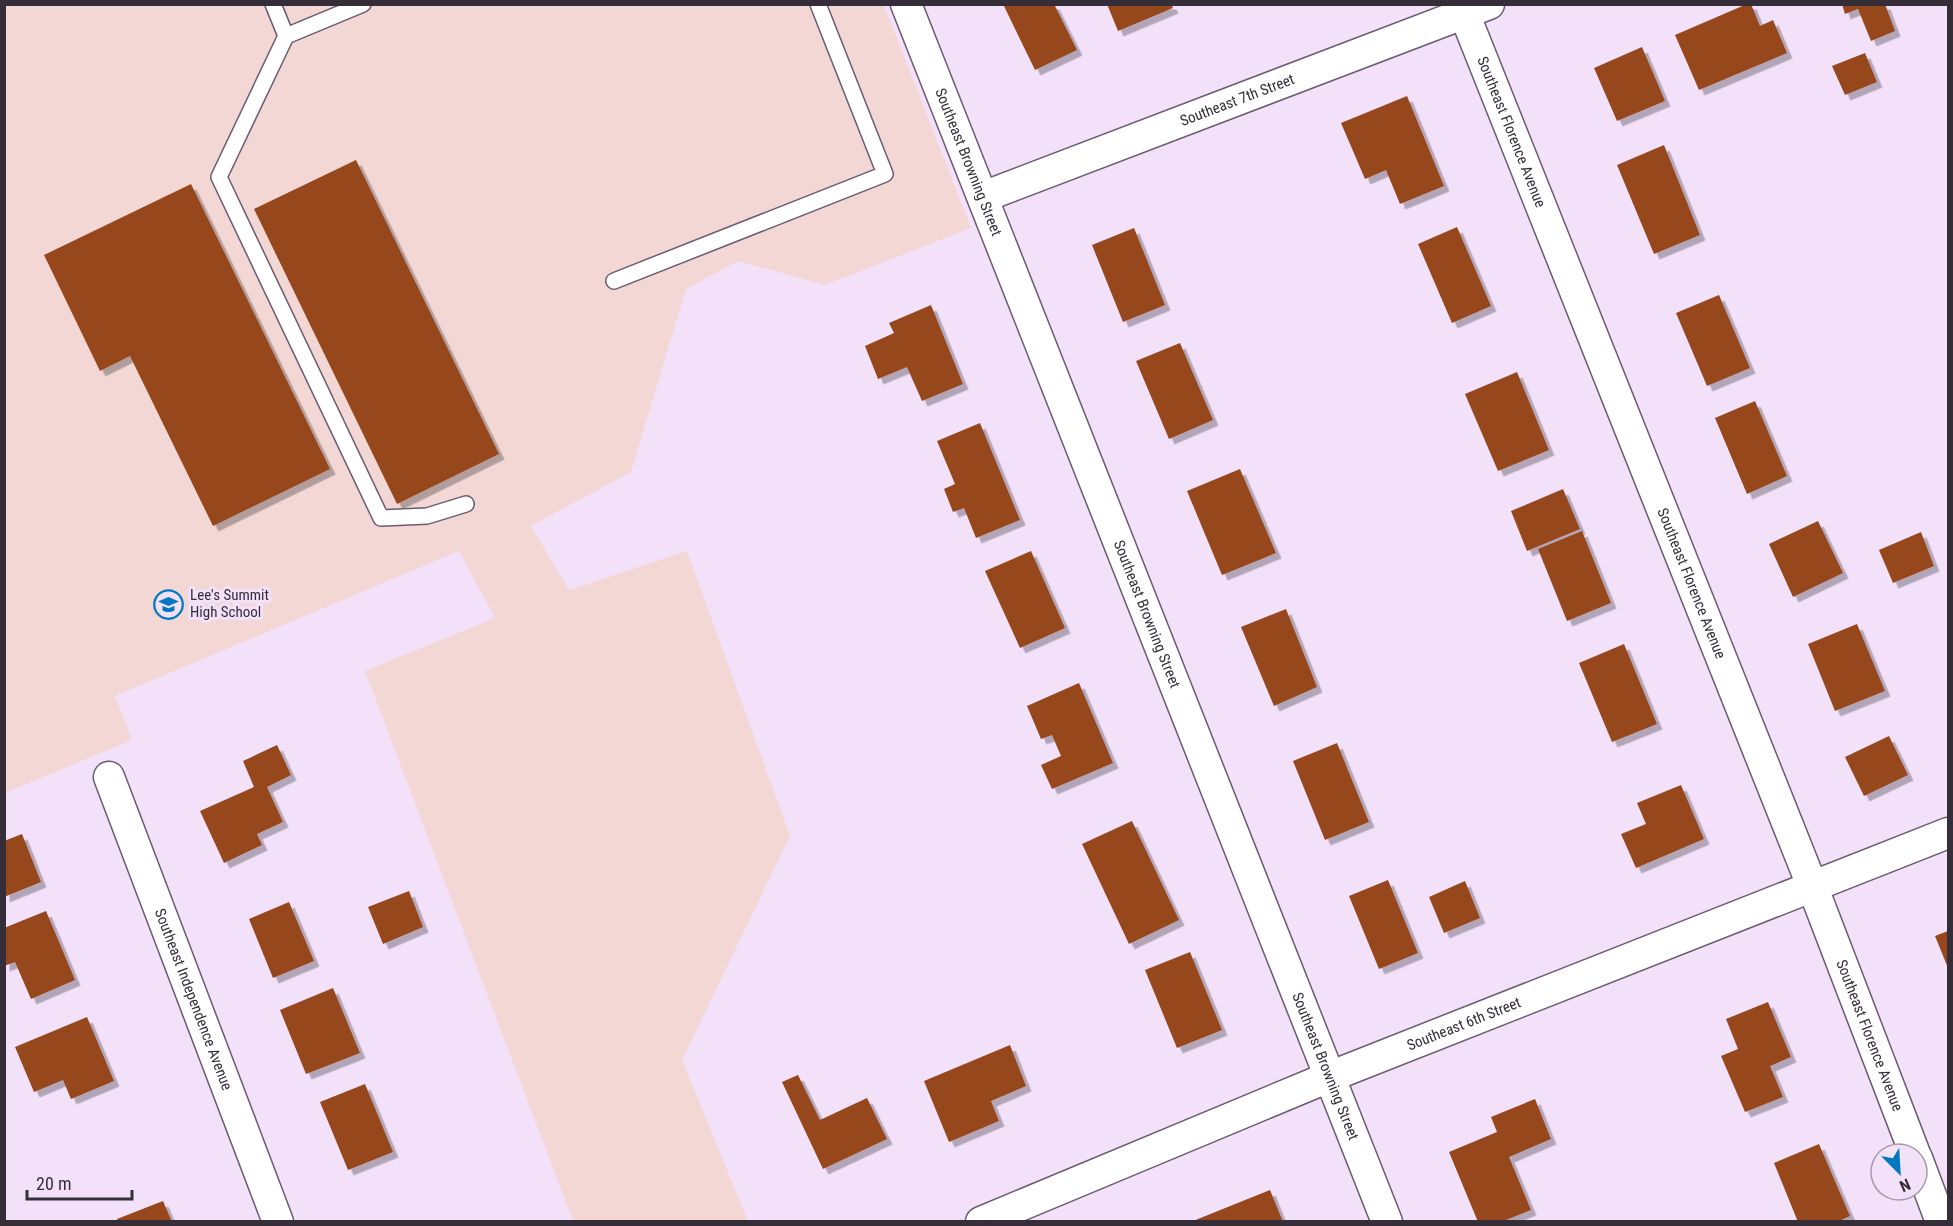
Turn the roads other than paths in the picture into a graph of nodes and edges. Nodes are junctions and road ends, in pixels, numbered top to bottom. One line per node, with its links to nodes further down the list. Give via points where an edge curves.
1 (273, 4): 6 (lane)
2 (363, 4): 6 (lane)
3 (818, 4): 8 (lane, via 885,174)
4 (906, 4): 7 (street, Southeast Browning Street)
5 (1477, 9): 7 (street, Southeast 7th Street); 12 (street, Southeast Florence Avenue)
6 (286, 36): 9 (lane, via 219,177 381,518 427,516)
7 (983, 197): 13 (street, Southeast Browning Street)
8 (614, 281)
9 (465, 504)
10 (109, 777): 16 (street, Southeast Independence Avenue)
11 (1948, 833): 12 (street, Southeast 6th Street)
12 (1813, 888): 13 (street, Southeast 6th Street); 14 (street, Southeast Florence Avenue)
13 (1329, 1077): 17 (street, Southeast 6th Street); 18 (street, Southeast Browning Street)
14 (1910, 1142)
15 (1929, 1190): 19 (street)
16 (278, 1221)
17 (981, 1221)
18 (1388, 1221)
19 (1941, 1221)

